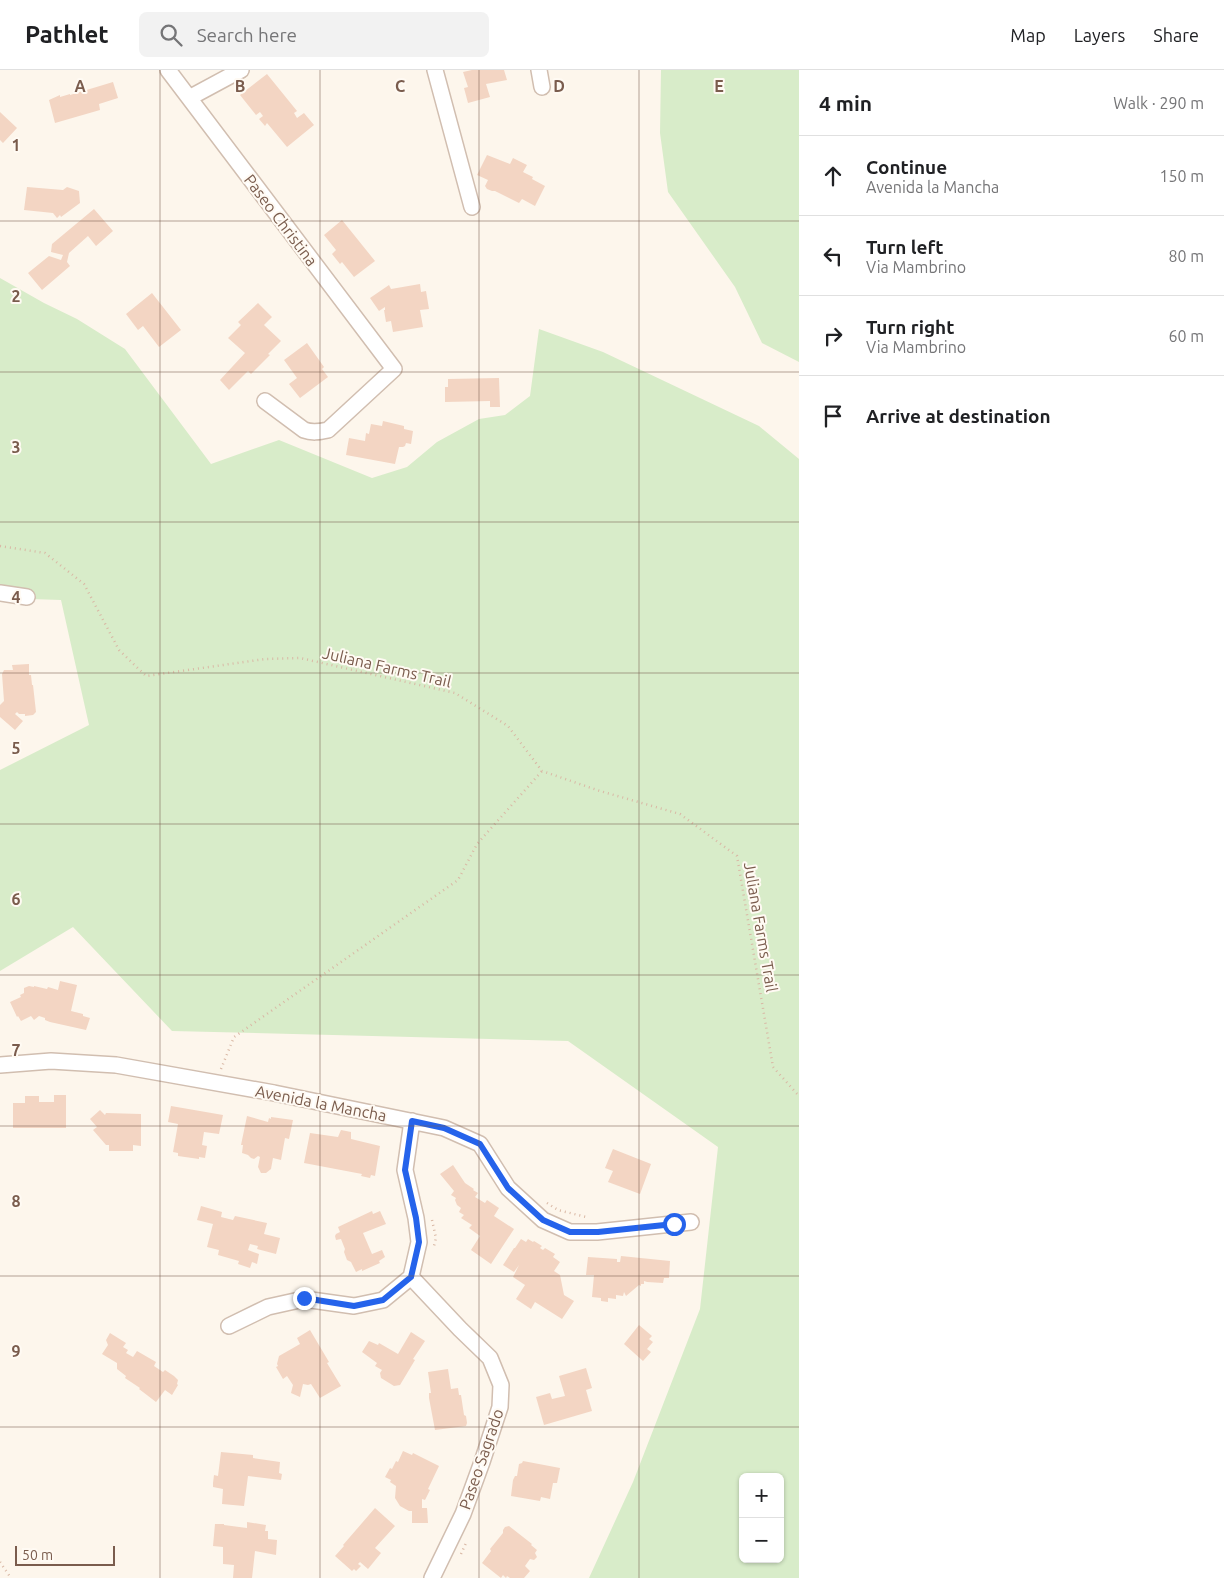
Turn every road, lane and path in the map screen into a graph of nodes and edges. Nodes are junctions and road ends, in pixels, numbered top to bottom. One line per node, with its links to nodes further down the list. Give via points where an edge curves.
1 (168, 70): 6 (street, Paseo Christina)
2 (241, 70): 6 (street)
3 (435, 70): 7 (street)
4 (539, 70): 5 (street)
5 (542, 88)
6 (189, 98): 8 (street, Paseo Christina, via 394,369 328,430 304,430)
7 (472, 207)
8 (266, 401)
9 (0, 546): 13 (path, Juliana Farms Trail, via 45,553 84,584 119,650 146,676 265,659 300,658 455,693 508,726 542,771 680,814 737,856 773,1067)
10 (0, 593): 11 (street)
11 (27, 597)
12 (0, 1065): 14 (street, Avenida la Mancha, via 51,1061 116,1065)
13 (799, 1096)
14 (412, 1121): 17 (street, Avenida la Mancha, via 444,1128 480,1144 508,1188 543,1220 570,1232); 18 (street, via 405,1170 419,1242)
15 (541, 1199): 16 (path, via 558,1210)
16 (589, 1218)
17 (691, 1222)
18 (411, 1277): 19 (street, via 383,1300 354,1306 304,1298 268,1308); 22 (street, Paseo Sagrado, via 490,1358 501,1385 500,1407 482,1462 463,1514)
19 (229, 1326)
20 (0, 1562): 21 (path)
21 (11, 1578)
22 (432, 1578)

